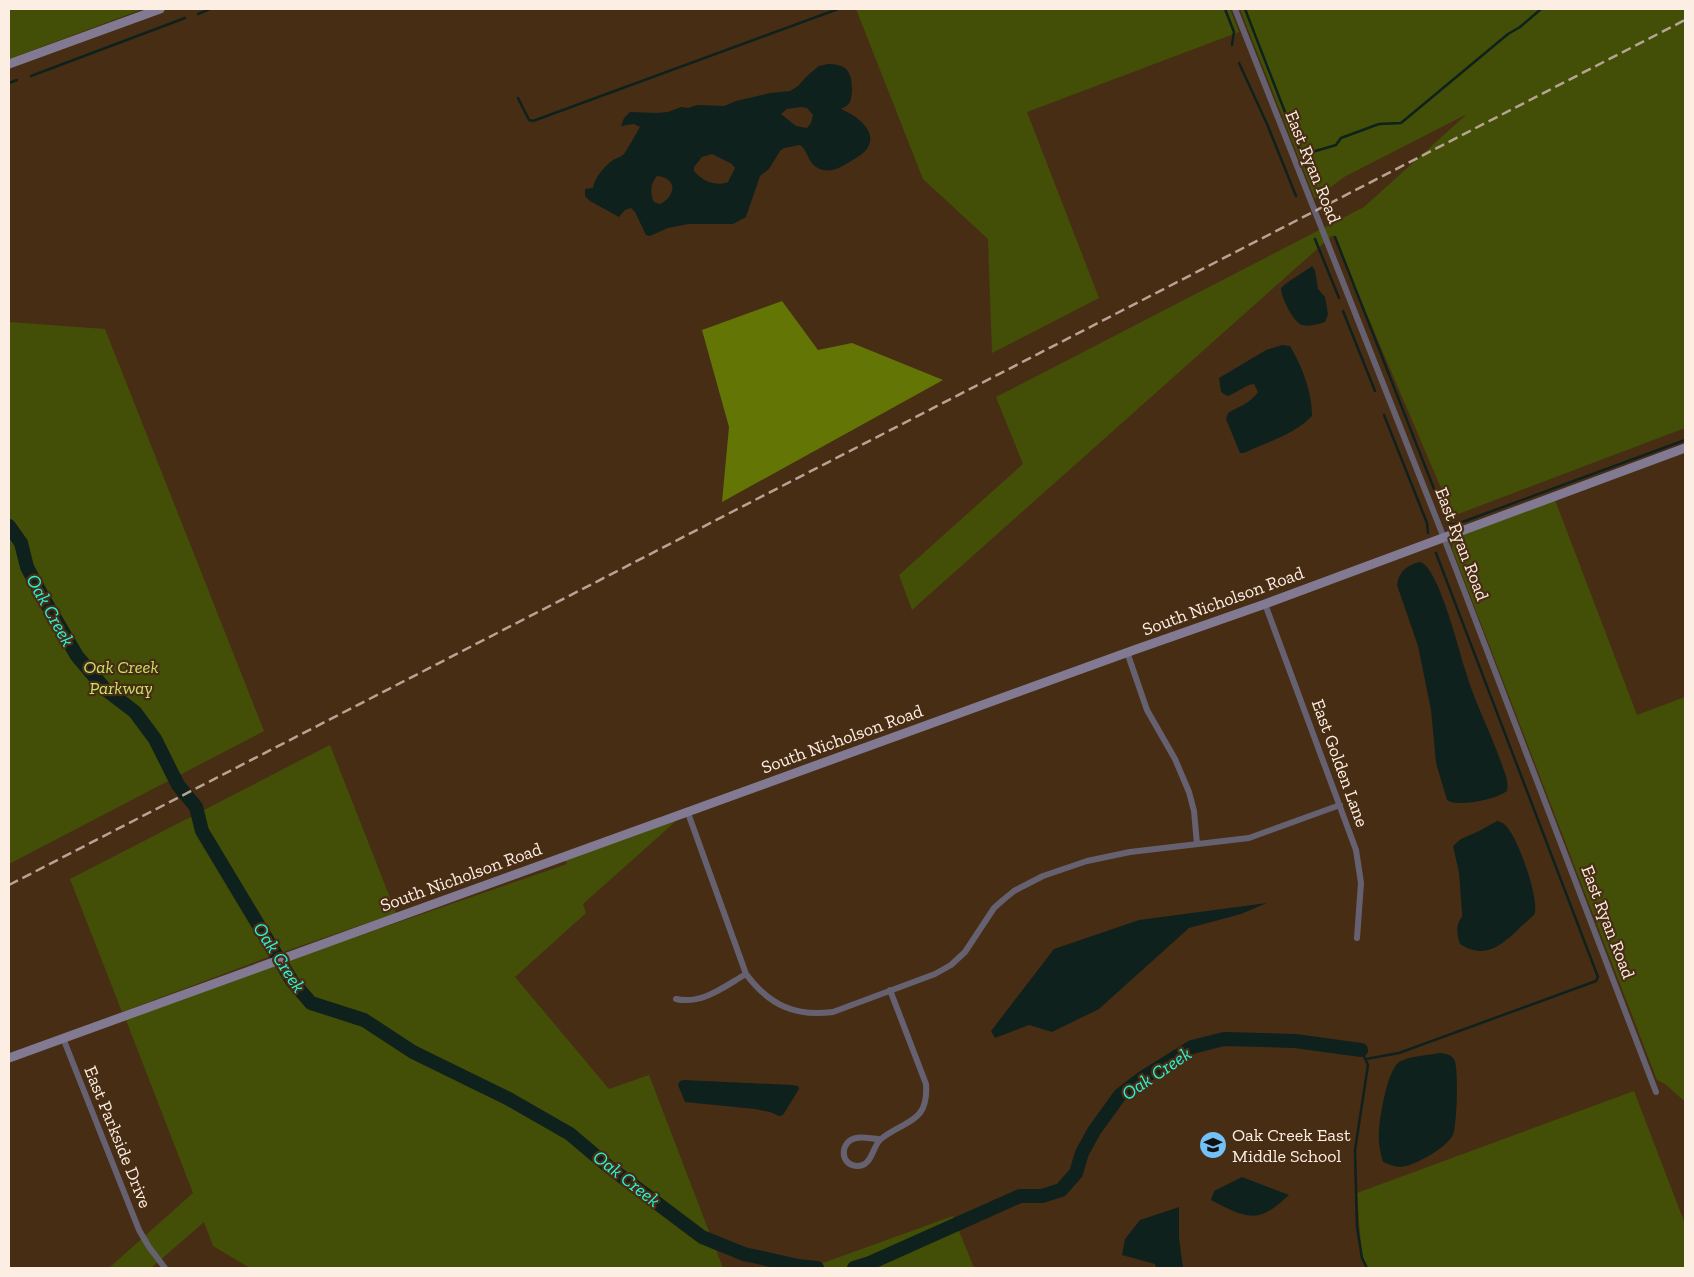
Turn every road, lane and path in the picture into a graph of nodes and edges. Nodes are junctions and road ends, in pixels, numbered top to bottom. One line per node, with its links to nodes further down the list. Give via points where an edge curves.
1 (160, 9): 3 (street)
2 (1235, 9): 5 (street, East Ryan Road)
3 (9, 64)
4 (1685, 448): 5 (street, South Nicholson Road)
5 (1444, 538): 6 (street, South Nicholson Road); 17 (street, East Ryan Road)
6 (1266, 604): 7 (street, South Nicholson Road); 8 (street, East Golden Lane)
7 (1127, 652): 9 (street, South Nicholson Road); 10 (street, via 1147,710 1190,792)
8 (1340, 806): 10 (street, via 1249,838); 11 (street, East Golden Lane, via 1356,850 1360,883)
9 (688, 812): 12 (street); 15 (street, South Nicholson Road)
10 (1197, 844): 13 (street, via 1087,860 1042,876 1014,891 994,908 965,952 951,965)
11 (1357, 938)
12 (746, 974): 13 (street, via 772,1000 786,1008 816,1014 833,1012); 14 (street, via 704,998 685,1002)
13 (890, 990): 18 (street, via 926,1084 927,1097 916,1117)
14 (676, 1000)
15 (63, 1038): 16 (street, South Nicholson Road); 19 (street, East Parkside Drive, via 136,1221 148,1247)
16 (9, 1058)
17 (1656, 1092)
18 (879, 1140): 18 (street, via 870,1158 859,1166 852,1165 843,1154 848,1141 854,1138)
19 (165, 1268)

